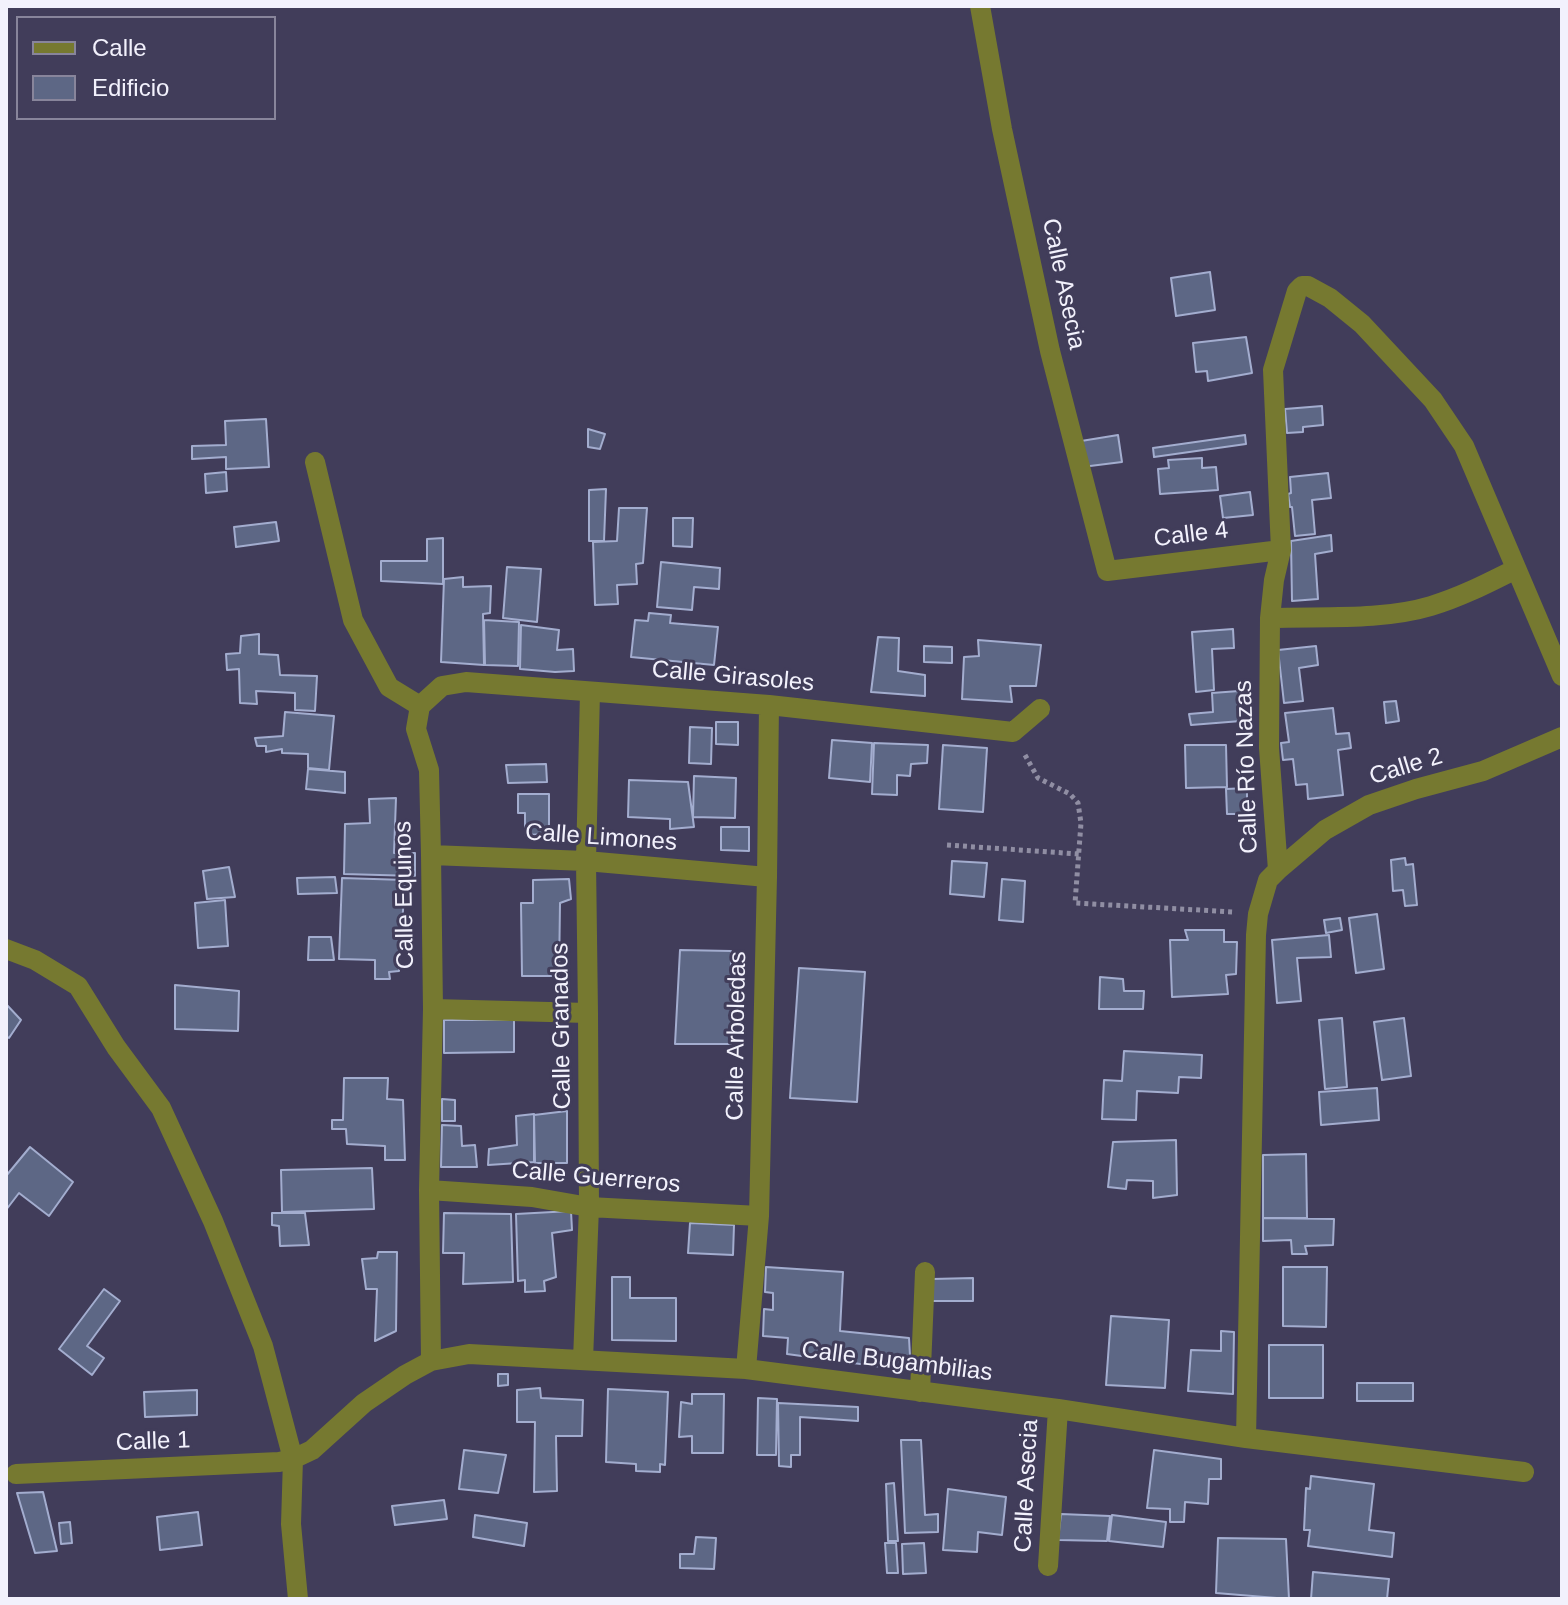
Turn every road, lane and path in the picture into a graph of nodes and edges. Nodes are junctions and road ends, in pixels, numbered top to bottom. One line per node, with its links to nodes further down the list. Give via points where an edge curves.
1 (980, 6): 5 (street, Calle Asecia, via 1050,351)
2 (315, 462): 10 (street, via 353,620 389,687)
3 (1281, 550): 4 (street, Calle Río Nazas, via 1273,370 1297,291 1308,286 1362,324 1433,400 1464,446); 5 (street, Calle 4); 6 (street, Calle Río Nazas)
4 (1516, 569): 6 (street, via 1428,607 1380,615); 7 (street)
5 (1107, 571)
6 (1270, 618): 18 (street, Calle Río Nazas, via 1269,748)
7 (1562, 676)
8 (590, 692): 9 (street, Calle Girasoles); 10 (street, Calle Girasoles, via 455,682 442,686); 17 (street, Calle Granados)
9 (769, 705): 12 (street, Calle Girasoles); 19 (street, Calle Arboledas)
10 (420, 706): 16 (street, Calle Equinos, via 416,729 429,770)
11 (1040, 709): 12 (street)
12 (1013, 732): 15 (path, via 1038,778 1078,803)
13 (1562, 737): 18 (street, Calle 2, via 1483,771 1369,805 1325,830)
14 (947, 845): 15 (path)
15 (1079, 854): 20 (path, via 1075,903)
16 (431, 855): 17 (street, Calle Limones); 22 (street, Calle Equinos)
17 (586, 861): 19 (street, Calle Limones); 23 (street, Calle Granados)
18 (1278, 870): 20 (street, Calle Río Nazas, via 1268,880)
19 (767, 877): 26 (street, Calle Arboledas)
20 (1258, 914): 33 (street, Calle Río Nazas)
21 (6, 949): 34 (street, via 78,986 161,1108 263,1346)
22 (433, 1009): 23 (street); 24 (street, Calle Equinos)
23 (588, 1013): 25 (street, Calle Granados)
24 (429, 1190): 25 (street, Calle Guerreros); 29 (street, Calle Equinos)
25 (589, 1207): 26 (street, Calle Guerreros); 28 (street, Calle Granados)
26 (759, 1216): 30 (street, Calle Arboledas)
27 (925, 1272): 31 (street)
28 (583, 1360): 29 (street, Calle Bugambilias, via 469,1354); 30 (street, Calle Bugambilias)
29 (431, 1361): 34 (street, Calle Bugambilias, via 364,1403 312,1450)
30 (746, 1369): 31 (street, Calle Bugambilias)
31 (920, 1392): 32 (street, Calle Bugambilias)
32 (1058, 1409): 33 (street, Calle Bugambilias); 37 (street, Calle Asecia)
33 (1246, 1438): 35 (street, Calle Bugambilias)
34 (293, 1459): 36 (street, Calle 1); 38 (street, via 291,1524)
35 (1524, 1472)
36 (16, 1474)
37 (1048, 1566)
38 (298, 1599)

